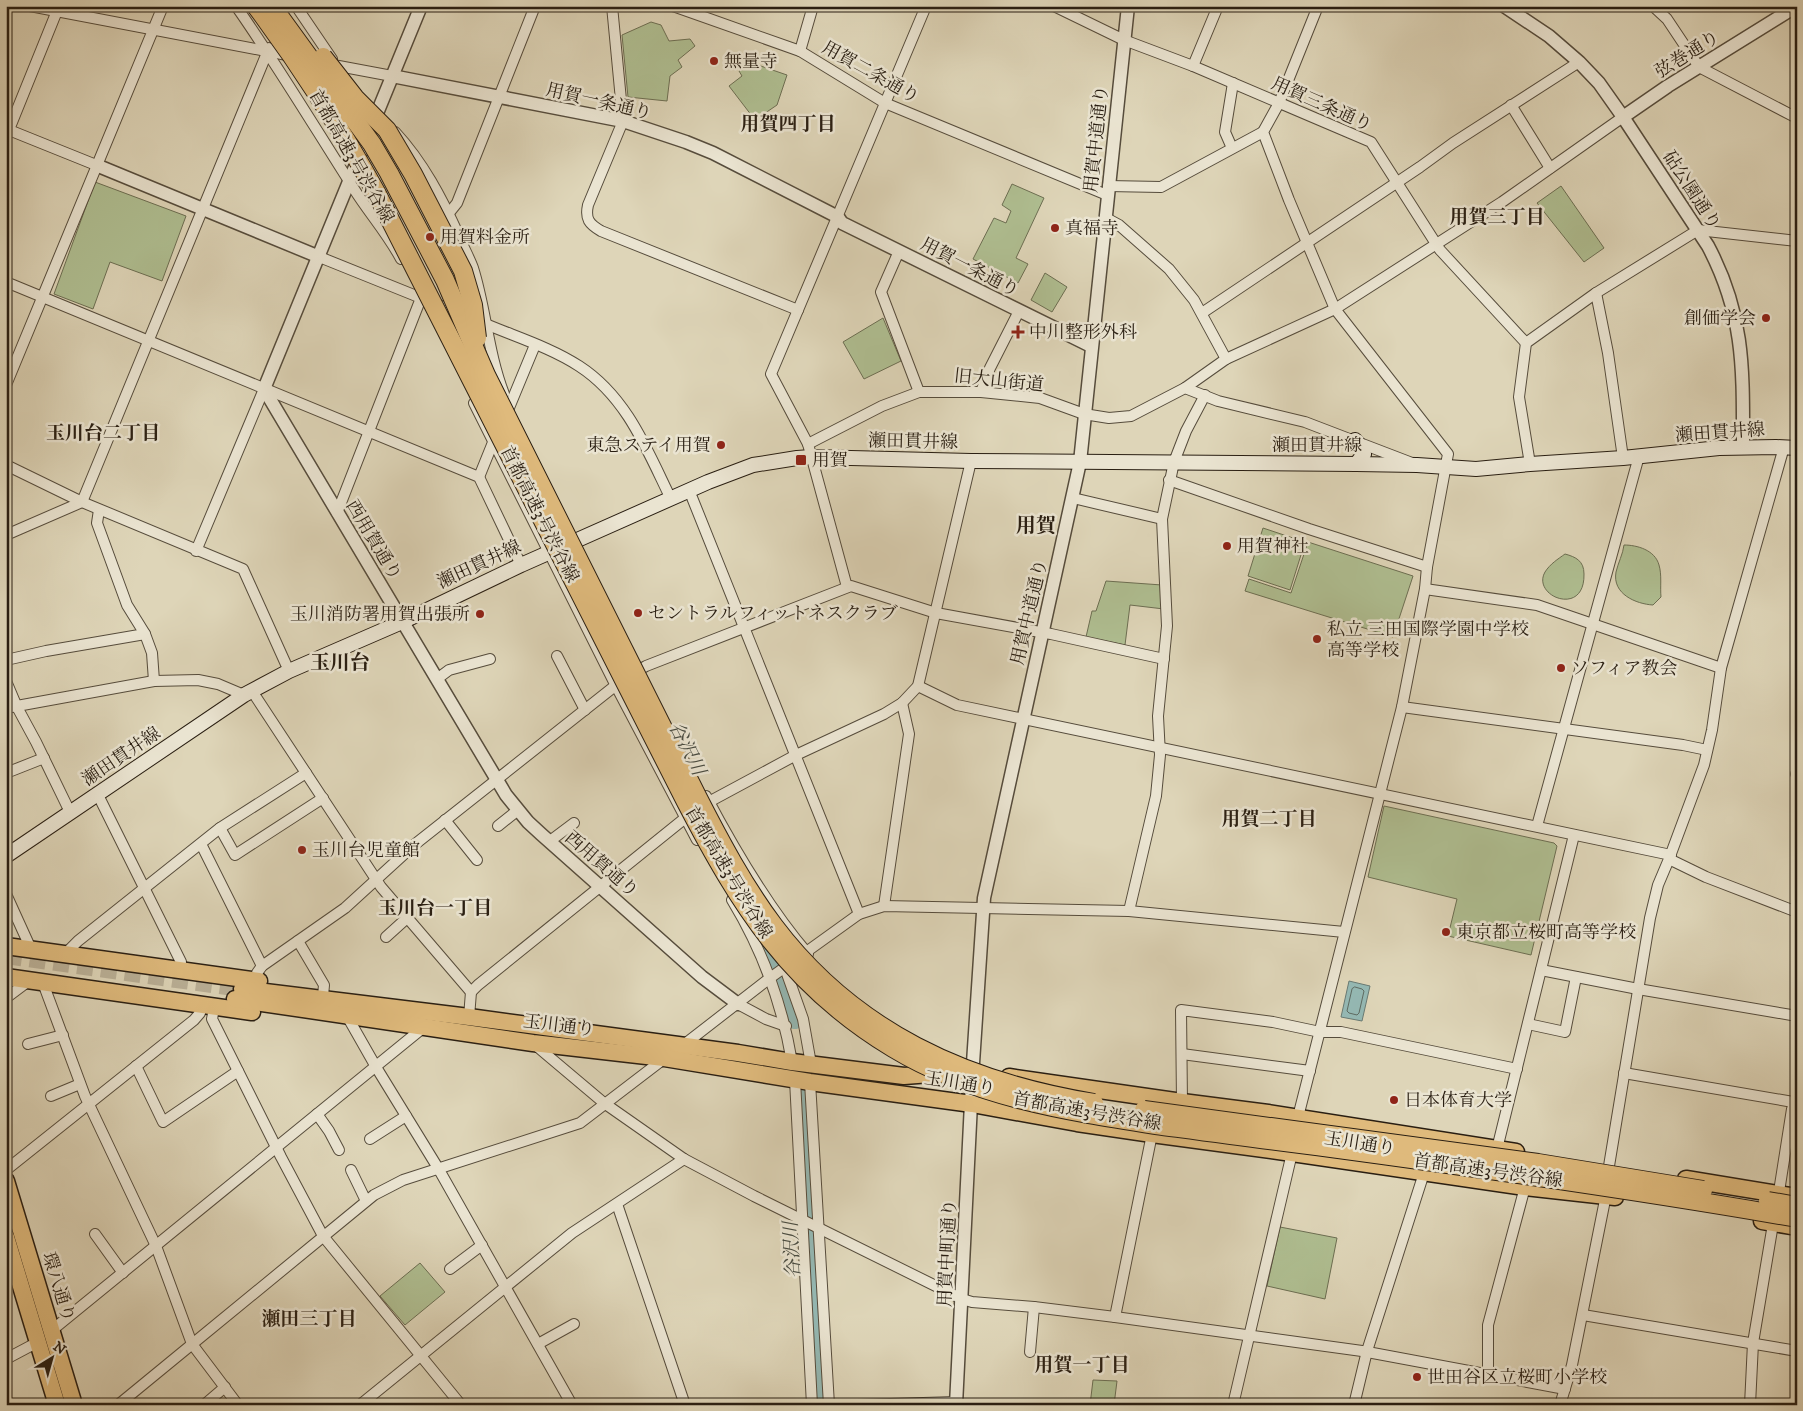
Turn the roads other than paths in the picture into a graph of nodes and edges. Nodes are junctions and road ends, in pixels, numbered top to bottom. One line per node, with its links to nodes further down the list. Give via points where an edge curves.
1 (30, 6): 22 (street, 用賀一条通り)
2 (163, 6): 23 (street)
3 (236, 6): 25 (street)
4 (244, 6): 55 (highway, bridge)
5 (256, 6): 55 (highway, 首都高速3号渋谷線, bridge, via 351,146)
6 (272, 6): 33 (highway, 首都高速3号渋谷線, bridge)
7 (288, 6): 25 (street); 47 (highway, bridge, via 346,88 387,130)
8 (296, 6): 28 (street)
9 (420, 6): 31 (street)
10 (535, 6): 34 (street)
11 (612, 6): 41 (street)
12 (673, 6): 26 (street, 用賀二条通り)
13 (813, 6): 26 (street)
14 (926, 6): 36 (street)
15 (1054, 6): 24 (street, 用賀三条通り)
16 (1128, 6): 24 (street, 用賀中道通り)
17 (1218, 6): 29 (street)
18 (1318, 6): 35 (street)
19 (1504, 6): 27 (street, 砧公園通り, via 1549,36)
20 (1653, 6): 30 (street, via 1667,20)
21 (1797, 6): 30 (street, 弦巻通り)
22 (58, 9): 23 (street, 用賀一条通り); 43 (street)
23 (153, 29): 25 (street, 用賀一条通り); 45 (street)
24 (1124, 40): 29 (street, 用賀三条通り); 50 (street, 用賀中道通り)
25 (268, 51): 28 (street, 用賀一条通り); 48 (street); 51 (street)
26 (800, 51): 36 (street, 用賀二条通り)
27 (1579, 62): 37 (street); 39 (street, 砧公園通り)
28 (336, 66): 31 (street, 用賀一条通り); 38 (street)
29 (1193, 66): 32 (street, 用賀三条通り)
30 (1698, 67): 39 (street, 弦巻通り); 40 (street)
31 (392, 76): 34 (street, 用賀一条通り); 38 (street)
32 (1233, 83): 35 (street, 用賀三条通り); 44 (street, via 1225,132)
33 (336, 96): 47 (highway, bridge, via 396,153); 76 (highway, 首都高速3号渋谷線, bridge, via 389,172 445,280)
34 (500, 97): 41 (street, 用賀一条通り); 52 (street, via 457,203)
35 (1279, 102): 42 (street); 49 (street, 用賀三条通り, via 1372,142)
36 (885, 103): 50 (street, 用賀二条通り); 53 (street)
37 (1511, 104): 46 (street); 49 (street)
38 (377, 112): 48 (street); 52 (street, via 413,152)
39 (1623, 116): 46 (street, 旧大山街道); 56 (street, 砧公園通り)
40 (1797, 118)
41 (623, 121): 53 (street, 用賀一条通り, via 713,153); 67 (street, via 588,205 587,218 591,225)
42 (1263, 132): 44 (street); 58 (street)
43 (8, 133): 45 (street)
44 (1232, 148): 50 (street, via 1161,187)
45 (96, 165): 51 (street); 64 (street)
46 (1550, 168): 59 (street, 旧大山街道)
47 (413, 174): 76 (highway, bridge, via 463,271)
48 (349, 180): 61 (street); 65 (street, via 396,250)
49 (1397, 182): 58 (street); 59 (street, 用賀三条通り)
50 (1107, 190): 54 (street, 用賀中道通り)
51 (203, 209): 61 (street); 71 (street)
52 (449, 213): 70 (street, via 473,268)
53 (838, 217): 60 (street, 用賀一条通り, via 842,223); 67 (street)
54 (1106, 218): 69 (street, via 1169,269); 74 (street, 用賀中道通り)
55 (396, 230): 256 (highway, 首都高速3号渋谷線, bridge, via 718,863 750,914 782,956 811,986 852,1020 934,1070 1000,1095 1047,1107 1219,1134 1537,1176)
56 (1698, 230): 57 (street); 63 (street); 88 (street, 砧公園通り, via 1724,280 1737,325 1743,371)
57 (1797, 241)
58 (1307, 243): 66 (street); 69 (street)
59 (1436, 243): 66 (street, 旧大山街道); 72 (street, 用賀三条通り)
60 (899, 251): 68 (street, 用賀一条通り); 80 (street, via 881,292)
61 (318, 256): 65 (street); 79 (street)
62 (6, 282): 64 (street)
63 (1596, 292): 72 (street); 92 (street)
64 (42, 298): 71 (street); 77 (street)
65 (421, 298): 70 (street); 85 (street); 87 (street)
66 (1335, 309): 75 (street, 旧大山街道); 100 (street, via 1448,454)
67 (798, 310): 90 (street, via 771,374)
68 (1019, 311): 74 (street, 用賀一条通り); 81 (street)
69 (1202, 313): 75 (street)
70 (485, 324): 73 (street); 83 (street)
71 (148, 341): 79 (street); 106 (street)
72 (1526, 342): 97 (street, via 1519,397)
73 (535, 345): 83 (street); 105 (street, via 579,366 611,392 636,427)
74 (1092, 346): 84 (street, 用賀中道通り)
75 (1226, 359): 78 (street, 旧大山街道)
76 (486, 375): 255 (highway, 首都高速3号渋谷線, bridge, via 697,796 748,888 808,966 852,1005 897,1036 959,1068 1025,1089 1077,1100 1538,1163)
77 (6, 385)
78 (1185, 388): 82 (street); 84 (street, 旧大山街道, via 1131,416 1108,418)
79 (264, 389): 85 (street); 108 (street, 西用賀通り); 112 (street)
80 (919, 392): 81 (street, 旧大山街道); 90 (street, 旧大山街道, via 882,406)
81 (981, 392): 84 (street, 旧大山街道, via 1040,398)
82 (1205, 395): 86 (street, via 1305,422); 95 (street)
83 (509, 407): 87 (street); 111 (street)
84 (1084, 414): 94 (street, 用賀中道通り)
85 (369, 432): 101 (street); 108 (street)
86 (1355, 440): 96 (main road, via 1364,454); 99 (street)
87 (493, 442): 101 (street); 113 (street)
88 (1743, 447): 89 (main road, 瀬田貫井線); 91 (main road, 瀬田貫井線)
89 (1790, 448): 128 (street)
90 (810, 451): 93 (main road, 瀬田貫井線); 103 (main road, 瀬田貫井線, via 753,465); 116 (street)
91 (1639, 456): 92 (main road, 瀬田貫井線); 120 (street)
92 (1623, 458): 97 (main road, 瀬田貫井線)
93 (971, 461): 94 (main road, 瀬田貫井線); 118 (street)
94 (1080, 462): 95 (main road, 瀬田貫井線); 104 (street, 用賀中道通り)
95 (1174, 462): 96 (main road, 瀬田貫井線); 102 (street)
96 (1356, 464): 99 (main road, 瀬田貫井線)
97 (1530, 464): 100 (main road, 瀬田貫井線, via 1476,469)
98 (6, 465): 106 (street)
99 (1417, 465): 100 (main road, 瀬田貫井線)
100 (1446, 467): 115 (street)
101 (479, 477): 114 (street)
102 (1170, 480): 109 (street); 115 (street)
103 (689, 490): 105 (main road, 瀬田貫井線); 121 (street)
104 (1073, 498): 109 (street); 122 (street, 用賀中道通り)
105 (671, 499): 111 (main road, 瀬田貫井線)
106 (82, 502): 107 (street); 110 (street)
107 (100, 510): 112 (street); 123 (street, via 97,523 103,540 127,605)
108 (337, 513): 119 (street, 西用賀通り)
109 (1162, 519): 125 (street, via 1167,626)
110 (6, 534)
111 (577, 541): 113 (main road, 瀬田貫井線); 129 (street)
112 (196, 551): 130 (street, via 243,569)
113 (549, 553): 114 (main road, 瀬田貫井線); 134 (street)
114 (521, 565): 119 (main road, 瀬田貫井線)
115 (1427, 567): 117 (street)
116 (847, 587): 118 (street); 121 (street)
117 (1425, 589): 120 (street, via 1538,605); 139 (street)
118 (936, 613): 122 (street); 135 (street)
119 (402, 622): 130 (main road, 瀬田貫井線); 131 (street, 西用賀通り)
120 (1594, 623): 128 (street); 144 (street)
121 (744, 627): 129 (street); 147 (street)
122 (1043, 632): 125 (street); 142 (street, 用賀中道通り)
123 (145, 634): 127 (street); 133 (street, via 152,653)
124 (557, 656): 141 (street)
125 (1164, 658): 145 (street, via 1158,716)
126 (490, 659): 131 (street, via 449,670)
127 (6, 660)
128 (1721, 668): 146 (street)
129 (639, 669): 134 (street); 155 (street)
130 (289, 671): 136 (main road, 瀬田貫井線)
131 (436, 679): 151 (street, 西用賀通り)
132 (6, 681): 138 (street)
133 (154, 681): 136 (street, via 198,680); 138 (street)
134 (616, 686): 141 (street); 158 (street)
135 (918, 686): 137 (street); 142 (street, via 957,705)
136 (248, 693): 143 (main road, 瀬田貫井線); 150 (street)
137 (902, 703): 147 (street); 174 (street, via 909,734)
138 (17, 707): 140 (street); 148 (street)
139 (1402, 707): 144 (street); 152 (street)
140 (6, 708)
141 (585, 710): 151 (street)
142 (1023, 719): 145 (street); 175 (street, 用賀中道通り)
143 (206, 721): 153 (main road, 瀬田貫井線); 157 (street, via 167,743)
144 (1564, 729): 146 (street); 162 (street)
145 (1160, 747): 152 (street); 176 (street, via 1156,796)
146 (1707, 750): 168 (street)
147 (796, 756): 155 (street); 178 (street)
148 (44, 758): 149 (street); 157 (street)
149 (6, 773)
150 (306, 773): 154 (street); 163 (street)
151 (496, 780): 156 (street, 西用賀通り); 159 (street)
152 (1380, 793): 162 (street); 180 (street)
153 (98, 795): 157 (main road, 瀬田貫井線); 172 (street)
154 (323, 798): 163 (street, via 235,855); 170 (street)
155 (709, 801): 158 (street); 185 (street, via 770,903)
156 (518, 810): 161 (street); 165 (street, 西用賀通り)
157 (70, 812): 167 (main road, 瀬田貫井線)
158 (684, 818): 171 (street); 192 (street, via 751,931)
159 (445, 820): 169 (street); 170 (street)
160 (574, 823): 165 (street)
161 (498, 826)
162 (1537, 826): 164 (street)
163 (220, 828): 166 (street)
164 (1574, 835): 168 (street); 189 (street)
165 (550, 842): 171 (street, 西用賀通り)
166 (201, 844): 172 (street); 187 (street)
167 (6, 856)
168 (1670, 857): 177 (street, via 1706,877); 196 (street, via 1650,918)
169 (477, 860)
170 (376, 879): 179 (street); 182 (street, via 345,908)
171 (600, 885): 197 (street); 201 (street, 西用賀通り, via 702,977)
172 (143, 888): 186 (street); 190 (street, via 181,962)
173 (6, 894): 184 (street)
174 (884, 906): 175 (street); 178 (street)
175 (984, 907): 176 (street); 220 (street, 用賀中道通り)
176 (1129, 911): 180 (street)
177 (1797, 912)
178 (859, 914): 185 (street)
179 (408, 918): 181 (street); 197 (street)
180 (1344, 932): 209 (street)
181 (386, 937)
182 (298, 940): 187 (street); 199 (street, via 324,985)
183 (6, 946): 184 (highway)
184 (31, 949): 186 (highway)
185 (807, 952): 188 (street); 220 (street, via 839,984 887,1020)
186 (65, 954): 190 (highway)
187 (262, 966): 194 (street)
188 (785, 968): 192 (street); 217 (street, via 803,1019)
189 (1541, 970): 193 (street); 206 (street)
190 (180, 971): 194 (highway)
191 (6, 976): 195 (highway)
192 (770, 978): 201 (street); 207 (street)
193 (1576, 978): 196 (street); 206 (street, via 1565,1032)
194 (255, 980): 199 (highway)
195 (36, 981): 200 (street); 202 (highway); 210 (street)
196 (1638, 989): 204 (street); 224 (street)
197 (471, 992): 205 (street)
198 (238, 994): 203 (highway, 玉川通り)
199 (323, 996): 203 (highway)
200 (6, 998)
201 (738, 1004): 207 (street); 213 (street)
202 (207, 1007): 203 (highway, via 327,1022); 218 (street); 222 (street)
203 (351, 1010): 205 (highway, 玉川通り); 208 (highway, 玉川通り); 219 (street)
204 (1797, 1016)
205 (469, 1017): 213 (highway, 玉川通り)
206 (1528, 1024): 221 (street)
207 (786, 1026): 216 (street)
208 (424, 1027): 211 (highway, 玉川通り); 219 (street)
209 (1320, 1032): 214 (street, via 1273,1022 1181,1010); 221 (street, via 1341,1032); 223 (street)
210 (63, 1035): 212 (street); 226 (street)
211 (533, 1043): 215 (highway, 玉川通り); 229 (street)
212 (28, 1044)
213 (682, 1046): 215 (street); 216 (highway, 玉川通り)
214 (1182, 1054): 223 (street); 228 (street)
215 (664, 1058): 225 (highway, 玉川通り); 229 (street)
216 (792, 1062): 217 (highway, 玉川通り)
217 (811, 1064): 220 (highway, 玉川通り, via 904,1076)
218 (136, 1066): 222 (street, via 164,1122); 230 (street)
219 (376, 1067): 233 (street); 234 (street)
220 (973, 1067): 228 (highway, 玉川通り); 231 (street, 用賀中道通り)
221 (1517, 1069): 239 (street)
222 (238, 1071): 238 (street)
223 (1310, 1071): 235 (street)
224 (1624, 1073): 232 (street); 243 (street)
225 (802, 1081): 231 (highway, 玉川通り); 257 (street); 260 (street)
226 (80, 1084): 227 (street); 230 (street)
227 (51, 1096)
228 (1182, 1102): 235 (highway, 玉川通り)
229 (604, 1103): 242 (street); 244 (street, via 580,1123)
230 (88, 1104): 245 (street); 265 (street)
231 (972, 1104): 236 (highway, 玉川通り); 269 (street, 用賀中町通り)
232 (1796, 1105): 250 (street, via 1792,1109)
233 (317, 1114): 238 (street); 240 (street)
234 (406, 1116): 237 (street); 244 (street)
235 (1298, 1117): 239 (highway, 玉川通り)
236 (1152, 1134): 241 (highway, 玉川通り); 272 (street)
237 (370, 1139)
238 (276, 1148): 262 (street); 265 (street)
239 (1497, 1149): 243 (highway, 玉川通り)
240 (339, 1150)
241 (1292, 1152): 247 (highway, 玉川通り); 275 (street)
242 (684, 1159): 254 (street); 257 (street)
243 (1609, 1166): 250 (highway, 玉川通り)
244 (438, 1168): 253 (street, via 394,1183); 264 (street)
245 (6, 1170)
246 (351, 1170): 253 (street)
247 (1424, 1173): 249 (highway, 玉川通り); 282 (street)
248 (6, 1181): 274 (highway, 環八通り)
249 (1525, 1187): 251 (highway, 玉川通り); 285 (street, via 1488,1325)
250 (1778, 1194): 252 (highway, 玉川通り); 258 (street)
251 (1606, 1195): 258 (highway, 玉川通り); 271 (street)
252 (1797, 1197)
253 (366, 1201): 262 (street)
254 (617, 1204): 268 (street, via 572,1233); 297 (street)
255 (1797, 1206)
256 (1797, 1218)
257 (802, 1220): 260 (street); 298 (street)
258 (1774, 1223): 259 (highway, 玉川通り); 279 (street)
259 (1797, 1227)
260 (819, 1229): 269 (street); 299 (street)
261 (95, 1234): 267 (street)
262 (323, 1236): 277 (street); 283 (street)
263 (6, 1237): 276 (highway, 環八通り)
264 (482, 1245): 266 (street); 268 (street)
265 (156, 1246): 267 (street); 277 (street)
266 (450, 1269)
267 (123, 1273): 274 (street)
268 (506, 1287): 278 (street); 283 (street)
269 (962, 1299): 270 (street); 288 (street, 用賀中町通り)
270 (1034, 1308): 272 (street); 281 (street)
271 (1583, 1315): 279 (street); 287 (street)
272 (1115, 1318): 275 (street)
273 (574, 1324): 278 (street)
274 (51, 1331): 290 (highway, 環八通り)
275 (1250, 1335): 282 (street); 301 (street)
276 (38, 1342): 284 (street); 289 (highway, 環八通り)
277 (192, 1344): 286 (street); 291 (street)
278 (538, 1344): 296 (street)
279 (1753, 1344): 280 (street); 304 (street)
280 (1797, 1351)
281 (1030, 1352)
282 (1367, 1352): 285 (street); 302 (street)
283 (421, 1355): 294 (street); 295 (street)
284 (6, 1359)
285 (1488, 1373): 287 (street)
286 (225, 1387): 292 (street); 293 (street)
287 (1564, 1389): 303 (street)
288 (956, 1403): 300 (street)
289 (56, 1405)
290 (74, 1405)
291 (118, 1405)
292 (204, 1405)
293 (238, 1405)
294 (360, 1405)
295 (461, 1405)
296 (572, 1405)
297 (685, 1405)
298 (812, 1405)
299 (829, 1405)
300 (858, 1405)
301 (1233, 1405)
302 (1354, 1405)
303 (1560, 1405)
304 (1750, 1405)

